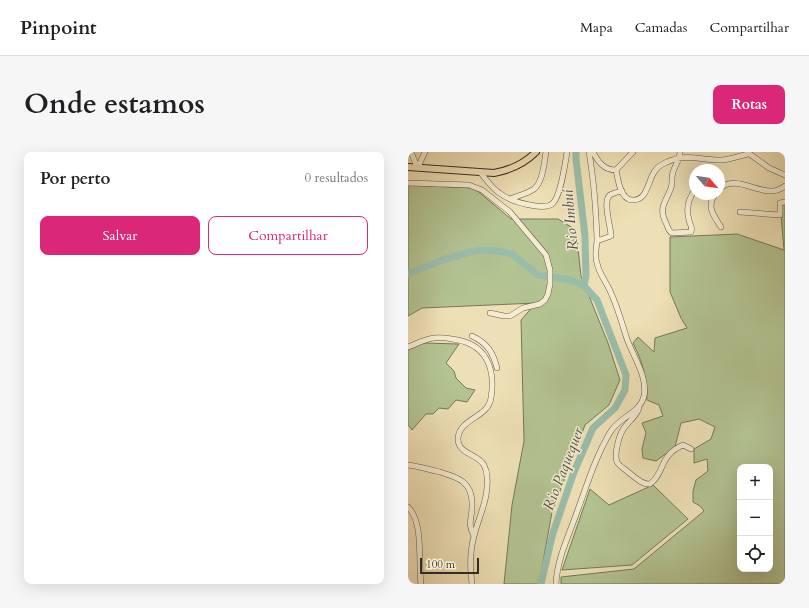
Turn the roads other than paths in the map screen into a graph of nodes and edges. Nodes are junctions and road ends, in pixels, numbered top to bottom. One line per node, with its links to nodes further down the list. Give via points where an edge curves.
1 (411, 152): 12 (street)
2 (425, 152): 12 (street)
3 (536, 152): 14 (main road, via 520,165 505,171)
4 (546, 152): 20 (street, via 537,185 529,192)
5 (567, 152): 20 (street, via 557,197 552,204 534,206)
6 (589, 152): 26 (street)
7 (593, 152): 13 (street, via 603,166)
8 (633, 152): 13 (street)
9 (747, 153): 10 (street, via 721,160); 15 (street)
10 (680, 154): 19 (street, via 656,169 642,198 629,199); 21 (street, via 673,173 672,187 663,205 664,219 669,231 674,234 691,232 687,210)
11 (408, 167): 12 (main road)
12 (418, 167): 14 (main road)
13 (616, 170): 19 (street)
14 (480, 172): 20 (street, via 500,194)
15 (785, 175)
16 (408, 183): 27 (street, via 469,185 482,190 516,218 546,255 550,284 544,300 510,316)
17 (725, 184): 18 (street, via 742,184 772,191)
18 (785, 186)
19 (622, 191): 26 (street, via 610,195 607,200 612,236)
20 (510, 199)
21 (689, 200)
22 (713, 200): 25 (street, via 710,211)
23 (785, 202): 24 (street, via 780,203 780,215)
24 (740, 212)
25 (721, 227)
26 (597, 241): 33 (street, via 595,257 598,268 622,319 626,338 639,367 644,390)
27 (490, 313)
28 (472, 336): 30 (street, via 488,345)
29 (408, 347): 31 (street, via 434,338 461,340 482,352)
30 (494, 359): 31 (street); 32 (street)
31 (489, 363): 37 (street, via 492,392 490,406 465,424 458,440 461,447 484,465 487,476 486,495)
32 (497, 368)
33 (640, 405): 34 (street, via 636,415 619,437 616,456 618,464 648,484 656,478 669,454 683,445); 40 (street, via 615,426 603,447 560,560)
34 (691, 449)
35 (408, 465): 37 (street, via 453,476 464,482 472,495 470,526)
36 (408, 507): 38 (street, via 414,512 419,530)
37 (474, 536): 39 (street)
38 (421, 584)
39 (472, 584)
40 (556, 584)

